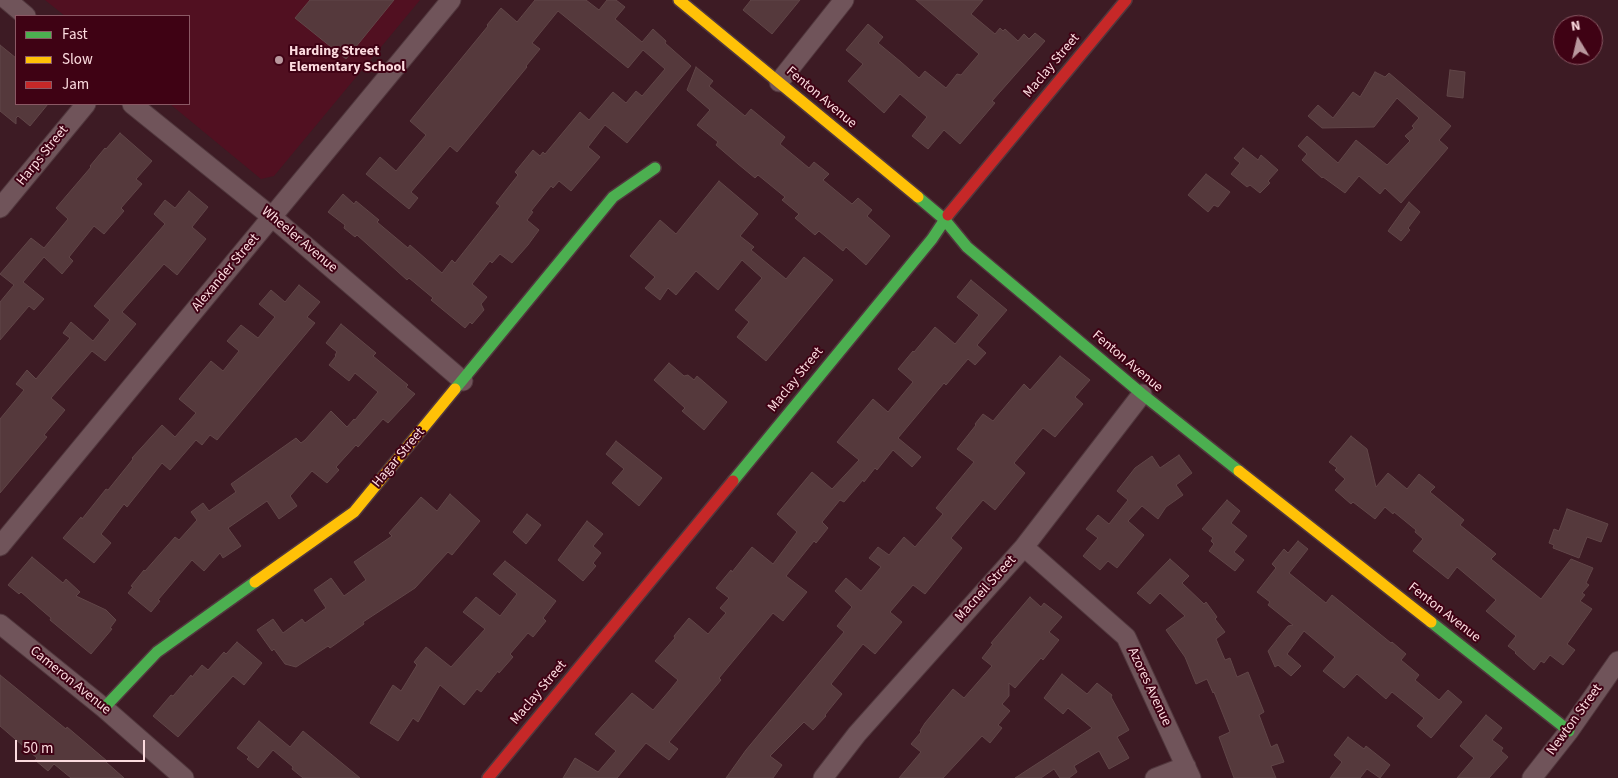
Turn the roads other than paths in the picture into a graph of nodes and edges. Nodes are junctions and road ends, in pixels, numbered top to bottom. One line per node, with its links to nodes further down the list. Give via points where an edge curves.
1 (7, 0): 6 (street)
2 (451, 0): 12 (street, Alexander Street)
3 (679, 0): 7 (street, Fenton Avenue)
4 (844, 0): 7 (street)
5 (1126, 0): 13 (street, Maclay Street)
6 (25, 15)
7 (779, 82): 13 (street, Fenton Avenue)
8 (85, 105): 11 (street, Harps Street)
9 (133, 105): 12 (street, Wheeler Avenue)
10 (655, 168): 14 (street, Hagar Street, via 613,197)
11 (0, 208)
12 (272, 217): 14 (street, Wheeler Avenue); 16 (street, Alexander Street)
13 (944, 219): 15 (street, Fenton Avenue, via 967,247); 24 (street, Maclay Street, via 932,239)
14 (463, 381): 20 (street, Hagar Street, via 354,512 157,652)
15 (1142, 394): 17 (street, Macneil Street); 21 (street, Fenton Avenue)
16 (0, 546)
17 (1024, 547): 22 (street, Azores Avenue, via 1126,638); 25 (street, Macneil Street, via 857,734)
18 (0, 624): 20 (street, Cameron Avenue)
19 (1618, 661): 21 (street, Newton Street)
20 (104, 708): 23 (street, Cameron Avenue)
21 (1569, 731): 27 (street, Newton Street)
22 (1189, 772): 26 (street)
23 (184, 778)
24 (488, 778)
25 (823, 778)
26 (1155, 778)
27 (1532, 778)

